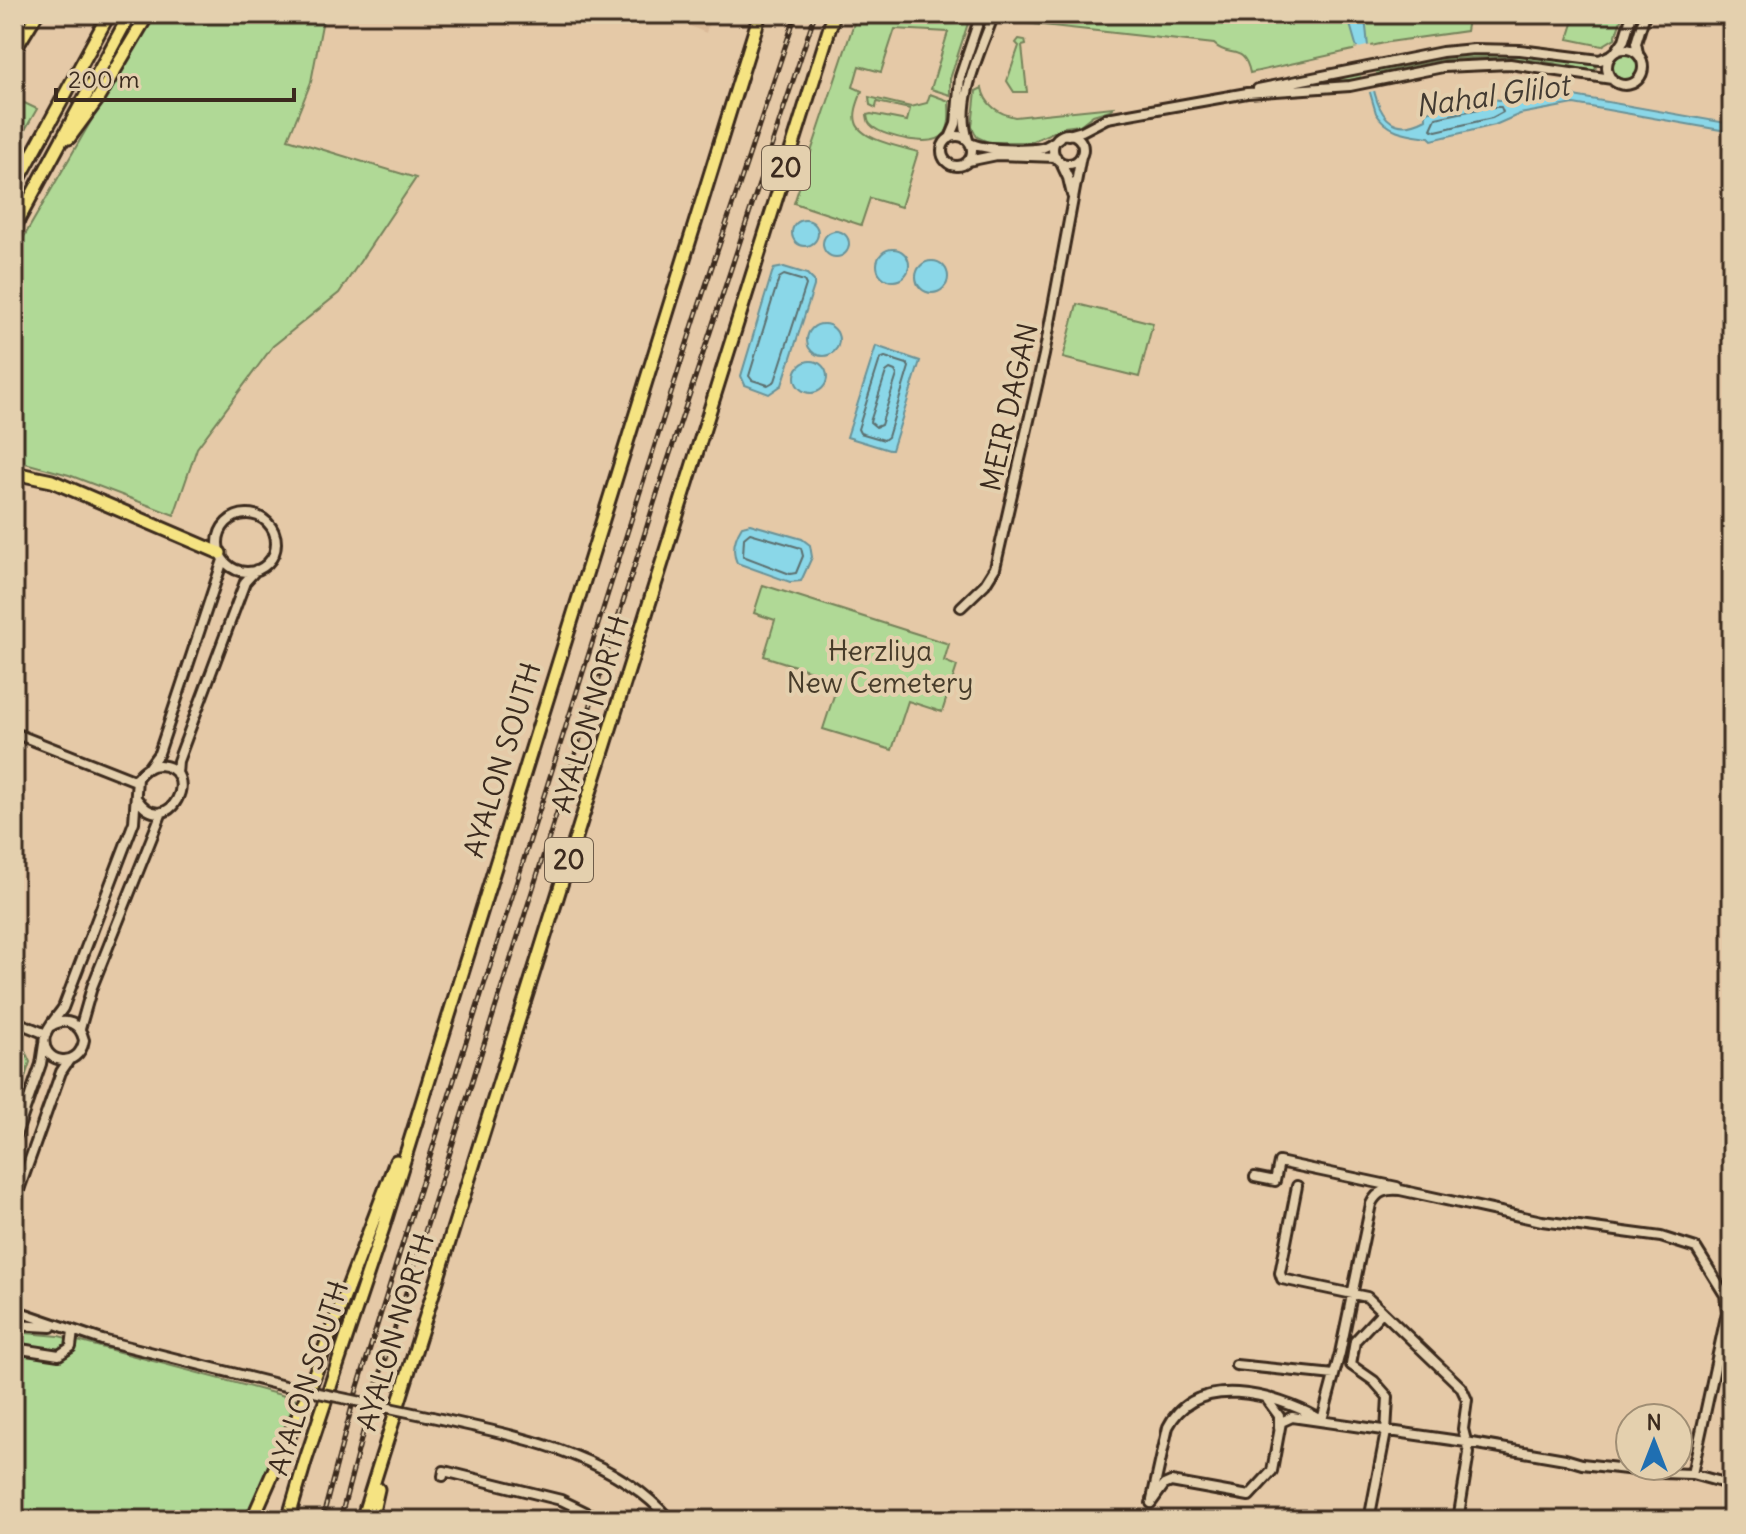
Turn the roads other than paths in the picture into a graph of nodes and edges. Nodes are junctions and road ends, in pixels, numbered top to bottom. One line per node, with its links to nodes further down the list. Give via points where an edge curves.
1 (37, 14): 11 (main road)
2 (109, 14): 24 (highway)
3 (130, 14): 23 (highway)
4 (148, 14): 23 (highway, via 97,100)
5 (760, 14): 41 (highway, AYALON SOUTH / 20)
6 (834, 14): 58 (highway, AYALON NORTH / 20)
7 (981, 14): 18 (street, via 958,86)
8 (994, 14): 19 (street, via 967,97)
9 (1632, 14): 12 (street, via 1624,40)
10 (1645, 14): 13 (street)
11 (14, 52)
12 (1613, 53): 13 (street, via 1627,49); 14 (street, via 1607,67); 15 (street, via 1600,60 1474,49)
13 (1638, 54): 14 (street, via 1643,65 1637,81 1626,85)
14 (1612, 79): 15 (street, via 1492,64 1443,67 1350,86)
15 (1250, 92): 16 (street)
16 (1094, 124): 17 (street); 20 (street, MEIR DAGAN)
17 (1064, 136): 19 (street, via 1038,148 986,148); 20 (street, via 1077,137); 21 (street, via 1054,145)
18 (950, 138): 19 (street); 22 (street, via 943,145 945,160 953,165)
19 (969, 142): 22 (street, via 972,153)
20 (1082, 152): 21 (street, via 1071,164); 25 (street, MEIR DAGAN)
21 (1057, 159): 22 (street, via 988,156); 25 (street, MEIR DAGAN)
22 (967, 161)
23 (41, 178): 26 (highway)
24 (14, 188)
25 (1073, 204): 30 (street, MEIR DAGAN, via 995,568)
26 (14, 228)
27 (14, 473): 28 (highway, via 52,481)
28 (222, 557): 29 (street, via 236,570); 29 (street, via 219,532 227,520 242,514 260,517 272,527 276,544 270,560); 32 (street, via 159,753)
29 (256, 570): 33 (street, via 239,595)
30 (961, 607)
31 (14, 733): 34 (street)
32 (148, 768): 33 (street, via 163,766); 34 (street)
33 (177, 774): 36 (street, via 180,797)
34 (136, 781): 35 (street)
35 (137, 799): 36 (street, via 147,810); 39 (street, via 134,822 63,1008)
36 (162, 812): 38 (street)
37 (14, 1021): 39 (street)
38 (80, 1029): 39 (street, via 63,1021); 40 (street, via 83,1046)
39 (47, 1034): 40 (street, via 50,1055); 42 (street)
40 (69, 1060): 46 (street)
41 (430, 1071): 67 (highway, via 303,1405); 68 (highway, AYALON SOUTH / 20)
42 (14, 1141)
43 (1255, 1177): 45 (street, via 1275,1181 1279,1162)
44 (1297, 1186): 47 (street, via 1280,1276)
45 (1448, 1201): 47 (street, via 1400,1190 1378,1193); 62 (street, via 1542,1221 1661,1237 1696,1248 1725,1295 1727,1312)
46 (14, 1204)
47 (1351, 1293): 49 (street, via 1367,1297); 55 (street)
48 (14, 1310): 51 (street)
49 (1382, 1312): 60 (street, via 1355,1341 1351,1365 1388,1397); 61 (street, via 1461,1387 1467,1400)
50 (14, 1325): 51 (street)
51 (60, 1327): 52 (street)
52 (73, 1331): 53 (street, via 71,1347 59,1355); 72 (street, bridge, via 276,1384 529,1440 632,1486)
53 (14, 1348)
54 (1236, 1365): 55 (street)
55 (1334, 1375): 57 (street)
56 (1265, 1398): 57 (street); 59 (street); 59 (street, via 1212,1393 1183,1407 1168,1427 1151,1503 1171,1482 1245,1497 1253,1493 1267,1478)
57 (1322, 1420): 59 (street, via 1292,1417); 60 (street)
58 (391, 1422): 69 (highway, AYALON NORTH / 20); 70 (highway)
59 (1281, 1422)
60 (1386, 1432): 61 (street); 73 (street)
61 (1466, 1442): 63 (street); 74 (street, via 1469,1453)
62 (1694, 1465)
63 (1614, 1468)
64 (1694, 1475): 66 (street)
65 (443, 1476): 71 (street, via 444,1471 561,1500)
66 (1732, 1485)
67 (252, 1520)
68 (288, 1520)
69 (362, 1520)
70 (371, 1520)
71 (602, 1520)
72 (670, 1520)
73 (1369, 1520)
74 (1458, 1520)

